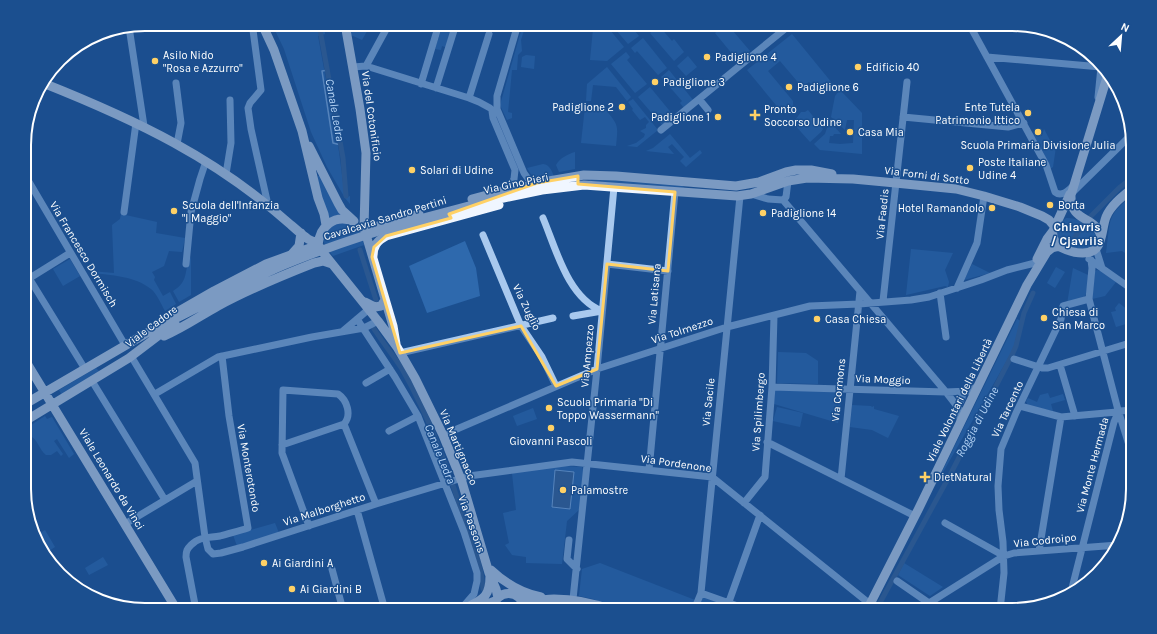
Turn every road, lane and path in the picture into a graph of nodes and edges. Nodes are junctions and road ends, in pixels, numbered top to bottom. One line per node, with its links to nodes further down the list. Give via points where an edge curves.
1 (253, 31): 59 (street, via 261,90 248,108)
2 (265, 31): 34 (main road)
3 (346, 31): 12 (main road, Via del Cotonificio)
4 (385, 31): 14 (street)
5 (438, 31): 21 (street)
6 (454, 31): 23 (street)
7 (516, 31): 27 (street)
8 (782, 31): 25 (street)
9 (973, 31): 13 (street)
10 (129, 32): 32 (street)
11 (489, 34): 24 (street)
12 (349, 46): 14 (street, Via del Cotonificio, via 353,49 356,62); 16 (main road, Via del Cotonificio)
13 (987, 57): 15 (street); 31 (street)
14 (365, 66): 16 (street); 21 (street)
15 (1094, 66)
16 (353, 67): 61 (main road, Via del Cotonificio, via 367,165)
17 (1100, 74): 28 (street)
18 (1106, 81): 28 (main road)
19 (907, 82): 30 (street, Via Faedis)
20 (176, 83): 37 (street, via 181,123)
21 (421, 84): 23 (street)
22 (48, 85): 32 (main road, Via Martignacco)
23 (436, 88): 24 (street)
24 (469, 98): 27 (street)
25 (699, 99): 29 (street); 33 (street)
26 (230, 100): 39 (street, via 231,136)
27 (493, 106): 35 (street)
28 (1097, 109): 50 (main road)
29 (708, 110)
30 (903, 117): 31 (street, via 1008,127); 46 (street, Via Faedis)
31 (1024, 123): 50 (street, via 1048,170 1055,192 1061,194)
32 (140, 124): 37 (main road, Via Martignacco); 60 (street)
33 (661, 130)
34 (302, 132): 41 (main road); 42 (main road)
35 (506, 138): 48 (street, via 524,173 529,180); 51 (street, via 515,170 514,179)
36 (1126, 140): 50 (street)
37 (177, 144): 38 (main road, Via Martignacco)
38 (206, 161): 39 (main road, Via Martignacco); 85 (street, via 191,212)
39 (226, 174): 59 (main road, Via Martignacco)
40 (806, 174): 44 (main road); 46 (main road, Via Forni di Sotto); 53 (main road, via 786,172)
41 (324, 175): 42 (main road, via 317,174); 67 (main road, via 342,210)
42 (313, 179): 71 (main road, via 324,214)
43 (581, 180): 45 (main road, Via Gino Pieri, via 616,176); 48 (main road, Via Gino Pieri); 49 (main road, Via Gino Pieri)
44 (788, 181): 53 (main road); 57 (street)
45 (683, 182): 53 (main road, Via Gino Pieri); 54 (main road)
46 (896, 183): 56 (main road, Via Forni di Sotto, via 956,189); 103 (street, Via Faedis)
47 (31, 185): 81 (street, Via Francesco Dormisch)
48 (539, 186): 51 (main road); 58 (main road, Via Gino Pieri); 74 (main road, via 535,194)
49 (614, 187): 52 (main road, Via Gino Pieri); 87 (street, Via Ampezzo)
50 (1070, 191): 63 (main road); 64 (main road, via 1072,208)
51 (507, 192): 58 (main road, Via Gino Pieri); 68 (main road)
52 (675, 192): 54 (main road, Via Gino Pieri); 91 (street, Via Latisana)
53 (742, 192): 54 (main road, Via Gino Pieri); 57 (street); 116 (street, Via Sacile)
54 (692, 193)
55 (1126, 193): 65 (main road, via 1117,200)
56 (984, 196): 62 (main road, Via Forni di Sotto); 96 (street, via 977,243)
57 (783, 200): 98 (street)
58 (480, 203): 89 (main road, Cavalcavia Sandro Pertini, bridge, via 348,240)
59 (268, 205): 73 (main road, Via Martignacco)
60 (124, 212)
61 (364, 213): 67 (main road, via 360,219); 70 (main road, Via del Cotonificio)
62 (1042, 216): 63 (main road, Via Forni di Sotto); 72 (main road, Via Forni di Sotto, via 1049,220)
63 (1058, 216): 64 (main road); 72 (main road)
64 (1079, 216): 69 (main road)
65 (1106, 216): 69 (main road); 76 (main road)
66 (543, 218): 107 (street, via 570,282 591,306)
67 (354, 221): 70 (main road); 71 (main road, via 338,219)
68 (390, 222): 70 (main road); 74 (main road)
69 (1092, 224): 76 (main road)
70 (364, 228): 83 (main road, Via del Cotonificio)
71 (323, 229): 73 (main road, via 312,236); 77 (main road)
72 (1054, 229): 78 (main road, via 1053,238); 88 (main road)
73 (302, 234): 77 (main road, Via Martignacco); 82 (main road, via 299,246)
74 (393, 234): 83 (main road, via 379,240)
75 (483, 235): 115 (street, Via Zuglio)
76 (1101, 236): 79 (main road)
77 (318, 245): 82 (main road); 86 (main road, Via Martignacco)
78 (1060, 246): 80 (main road); 88 (main road, via 1049,250)
79 (1096, 249): 80 (main road); 90 (street)
80 (1081, 252): 84 (street)
81 (70, 253): 93 (street); 123 (street, Via Francesco Dormisch)
82 (292, 254): 89 (main road); 92 (main road, via 282,263 284,268)
83 (372, 257): 102 (main road, Via del Cotonificio)
84 (1091, 260): 90 (street); 101 (street)
85 (186, 264)
86 (332, 264): 92 (main road, via 319,262); 100 (main road, Via Martignacco)
87 (607, 264): 91 (street); 107 (street, Via Ampezzo)
88 (1037, 264): 96 (street, Via Tolmezzo, via 1007,270); 140 (main road, Viale Volontari della Libertà)
89 (269, 267): 97 (main road, via 274,265 276,273); 108 (main road, Cavalcavia Sandro Pertini); 119 (main road, via 214,290)
90 (1102, 268): 94 (street)
91 (668, 271): 124 (street, Via Latisana)
92 (291, 272): 97 (main road)
93 (31, 277)
94 (1126, 285)
95 (31, 286): 133 (street)
96 (957, 288): 99 (street, Via Tolmezzo)
97 (250, 289): 121 (main road, via 175,331)
98 (860, 290): 104 (street); 105 (street, Via Cormons)
99 (940, 293): 103 (street, Via Tolmezzo, via 911,300); 120 (street)
100 (360, 298): 102 (main road, via 375,307 380,306); 106 (main road, Via Martignacco)
101 (1089, 299): 126 (street); 132 (street, Via Tarcento, via 1063,306 1061,320)
102 (385, 300): 114 (main road, Via del Cotonificio)
103 (883, 301): 104 (street, Via Tolmezzo)
104 (870, 302): 105 (street, Via Tolmezzo); 146 (street)
105 (859, 304): 110 (street, Via Tolmezzo, via 810,306); 143 (street, Via Cormons)
106 (368, 309): 112 (street); 113 (main road, Via Martignacco)
107 (602, 311): 109 (street); 135 (street, Via Ampezzo)
108 (190, 312): 119 (main road, Viale Cadore); 121 (main road, Viale Cadore)
109 (573, 316)
110 (774, 316): 116 (street, Via Tolmezzo); 142 (street, Via Spilimbergo)
111 (552, 318): 115 (street)
112 (357, 319): 117 (street, Via Passons); 118 (street)
113 (378, 321): 117 (street); 125 (main road, Via Martignacco)
114 (393, 326): 125 (main road, Via Martignacco)
115 (521, 326): 125 (street); 141 (street, Via Zuglio, via 542,357)
116 (727, 327): 124 (street, Via Tolmezzo); 167 (street, Via Sacile)
117 (364, 328): 118 (street); 134 (street, Via Passons)
118 (343, 331): 128 (street)
119 (144, 334): 123 (main road, Viale Cadore)
120 (946, 337)
121 (153, 340): 127 (main road, Viale Cadore)
122 (1126, 344): 126 (street)
123 (125, 345): 130 (main road, Viale Cadore)
124 (660, 349): 135 (street, Via Tolmezzo); 166 (street, Via Latisana)
125 (399, 350): 161 (main road, Via Martignacco)
126 (1102, 352): 131 (street); 153 (street)
127 (131, 356): 137 (main road, Viale Cadore); 147 (street)
128 (222, 356): 147 (street); 181 (street, Via Monterotondo, via 229,416 248,528)
129 (1014, 358): 132 (street)
130 (98, 361): 133 (main road, Viale Cadore); 137 (main road)
131 (1060, 365): 132 (street); 155 (street)
132 (1039, 367): 151 (street, Via Tarcento)
133 (85, 369): 145 (main road, Viale Cadore)
134 (390, 369): 139 (street); 154 (street, Via Passons)
135 (597, 369): 141 (street, Via Tolmezzo); 165 (street, Via Ampezzo)
136 (31, 370): 145 (main road, Viale Leonardo da Vinci)
137 (104, 373): 138 (main road, Viale Cadore)
138 (92, 381): 149 (main road, Viale Cadore); 172 (street)
139 (366, 383)
140 (980, 384): 144 (street, Via Moggio, via 969,391); 159 (main road, Viale Volontari della Libertà)
141 (556, 386): 161 (street, Via Tolmezzo)
142 (772, 387): 143 (street, Via Moggio); 163 (street, Via Spilimbergo)
143 (849, 389): 146 (street, Via Moggio); 169 (street, Via Cormons)
144 (963, 391): 146 (street, Via Moggio); 150 (street)
145 (45, 392): 148 (main road, Viale Cadore); 149 (main road, Viale Leonardo da Vinci)
146 (946, 392): 150 (street)
147 (155, 394): 170 (street, via 195,463)
148 (31, 400)
149 (52, 404): 156 (main road, Viale Cadore); 179 (main road, Viale Leonardo da Vinci)
150 (958, 406): 159 (street, via 961,412)
151 (1020, 406): 157 (street); 186 (street, Via Tarcento, via 1006,436 1000,457 998,510)
152 (1126, 411): 153 (street)
153 (1119, 412): 155 (street); 162 (street); 184 (street, Via Monte Hermada)
154 (418, 416): 160 (street); 171 (street, Via Passons)
155 (1074, 416): 157 (street)
156 (31, 417)
157 (1061, 417): 185 (street)
158 (344, 424): 164 (street); 164 (street, via 348,419 348,413 343,398 338,394 283,390); 174 (street)
159 (959, 424): 177 (main road, Viale Volontari della Libertà)
160 (388, 431)
161 (443, 435): 168 (main road, Via Martignacco)
162 (1126, 435)
163 (767, 442): 169 (street); 173 (street, Via Spilimbergo, via 765,476)
164 (282, 445): 180 (street, via 282,453)
165 (588, 464): 166 (street, Via Pordenone); 168 (street, Via Pordenone, via 562,462); 188 (street, Via Ampezzo)
166 (649, 470): 167 (street, Via Pordenone)
167 (712, 477): 173 (street, Via Pordenone); 193 (street, Via Sacile)
168 (459, 479): 171 (street, Via Malborghetto); 189 (main road, Via Martignacco)
169 (841, 479): 177 (street)
170 (197, 481): 172 (street); 181 (street)
171 (447, 483): 174 (street, Via Malborghetto); 201 (street, Via Passons, via 477,573 476,587)
172 (165, 500): 179 (street)
173 (744, 503): 176 (street, Via Pordenone)
174 (376, 504): 175 (street, Via Malborghetto)
175 (356, 510): 180 (street, Via Malborghetto); 200 (street)
176 (760, 515): 208 (street); 209 (street, Via Pordenone)
177 (914, 516): 210 (main road, Viale Volontari della Libertà)
178 (945, 523): 186 (street)
179 (125, 524): 197 (main road, Viale Leonardo da Vinci)
180 (309, 526): 181 (street, Via Malborghetto, via 217,554 209,551)
181 (205, 537): 198 (street, Via Monterotondo, via 188,548 186,554)
182 (569, 540): 188 (street, via 567,559)
183 (1111, 545): 184 (street, Via Codroipo)
184 (1082, 547): 185 (street, Via Codroipo); 191 (street, Via Monte Hermada)
185 (1039, 551): 186 (street, Via Codroipo)
186 (1004, 556): 211 (street, Via Codroipo); 212 (street, Via Tarcento)
187 (332, 569): 199 (street)
188 (577, 569): 196 (street, Via Ampezzo)
189 (490, 572): 192 (main road, Via Martignacco); 195 (main road, via 523,592); 202 (main road, via 490,588 486,595); 203 (main road, Via Martignacco, via 496,589)
190 (897, 581): 211 (street)
191 (1073, 585)
192 (509, 593): 194 (main road, Via Martignacco); 203 (main road)
193 (701, 593): 206 (street, Via Sacile); 207 (street)
194 (520, 599): 195 (main road); 204 (main road)
195 (552, 599): 196 (main road)
196 (573, 600): 205 (main road)
197 (172, 603)
198 (195, 603)
199 (341, 603)
200 (383, 603)
201 (467, 603)
202 (473, 603)
203 (496, 603)
204 (522, 603)
205 (594, 603)
206 (697, 603)
207 (721, 603)
208 (728, 603)
209 (863, 603)
210 (870, 603)
211 (929, 603)
212 (1001, 603)

